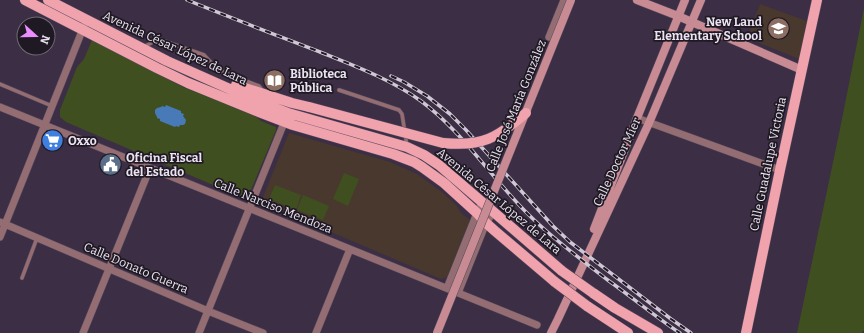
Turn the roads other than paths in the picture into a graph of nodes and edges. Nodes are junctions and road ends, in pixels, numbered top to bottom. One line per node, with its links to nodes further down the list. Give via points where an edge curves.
1 (25, 0): 11 (main road, Avenida César López de Lara)
2 (48, 0): 11 (main road, Avenida César López de Lara)
3 (564, 0): 12 (street)
4 (571, 0): 21 (main road, Calle José María González, bridge)
5 (637, 0): 9 (main road)
6 (685, 0): 9 (main road, Calle Doctor Mier)
7 (701, 0): 10 (main road, Calle Doctor Mier)
8 (818, 0): 14 (main road, Calle Guadalupe Victoria)
9 (678, 16): 10 (main road); 23 (main road, Calle Doctor Mier)
10 (692, 22): 14 (main road); 24 (main road, Calle Doctor Mier)
11 (84, 25): 13 (main road, Avenida César López de Lara); 19 (street); 22 (main road, Avenida César López de Lara, via 157,68 188,82)
12 (549, 37)
13 (142, 48): 15 (main road, Avenida César López de Lara); 18 (lane, via 158,39 204,56 218,70 259,86)
14 (802, 70): 29 (main road, Calle Guadalupe Victoria)
15 (194, 74): 18 (main road, via 206,74); 22 (main road, Avenida César López de Lara, via 259,102)
16 (0, 84): 19 (lane)
17 (339, 90): 26 (lane, via 401,112)
18 (267, 95): 21 (main road, bridge, via 436,141 456,144 478,143 496,136)
19 (52, 106): 25 (street)
20 (0, 107): 25 (street, Calle Narciso Mendoza)
21 (526, 113): 49 (main road, Calle José María González, bridge)
22 (286, 117): 26 (main road, Avenida César López de Lara); 27 (main road, Avenida César López de Lara); 31 (street)
23 (637, 118): 24 (street); 50 (main road, Calle Doctor Mier)
24 (649, 122): 29 (street); 50 (main road, Calle Doctor Mier)
25 (45, 125): 28 (street, Calle Narciso Mendoza); 34 (street)
26 (407, 147): 27 (main road); 30 (main road, Avenida César López de Lara, via 439,165)
27 (403, 158): 32 (main road, Avenida César López de Lara, via 429,172)
28 (150, 168): 31 (street, Calle Narciso Mendoza); 39 (street)
29 (780, 170): 53 (main road, Calle Guadalupe Victoria)
30 (482, 202): 32 (street); 33 (main road, Avenida César López de Lara)
31 (250, 208): 38 (street, Calle Narciso Mendoza); 43 (street)
32 (477, 212): 35 (main road, Avenida César López de Lara); 41 (street)
33 (493, 212): 35 (street); 52 (main road, Avenida César López de Lara, bridge, via 593,294)
34 (3, 223): 36 (street); 37 (street, Calle Donato Guerra)
35 (486, 223): 42 (street); 51 (main road, Avenida César López de Lara, bridge, via 555,282)
36 (0, 237)
37 (37, 238): 39 (street, Calle Donato Guerra); 40 (lane)
38 (350, 249): 41 (street, Calle Narciso Mendoza); 48 (street)
39 (109, 268): 43 (street, Calle Donato Guerra); 45 (street)
40 (22, 278)
41 (447, 288): 42 (street, Calle Narciso Mendoza)
42 (458, 293): 44 (street, Calle Narciso Mendoza)
43 (208, 311): 46 (street); 47 (street, Calle Donato Guerra)
44 (537, 325)
45 (83, 333)
46 (199, 333)
47 (263, 333)
48 (316, 333)
49 (438, 333)
50 (551, 333)
51 (628, 333)
52 (658, 333)
53 (746, 333)

